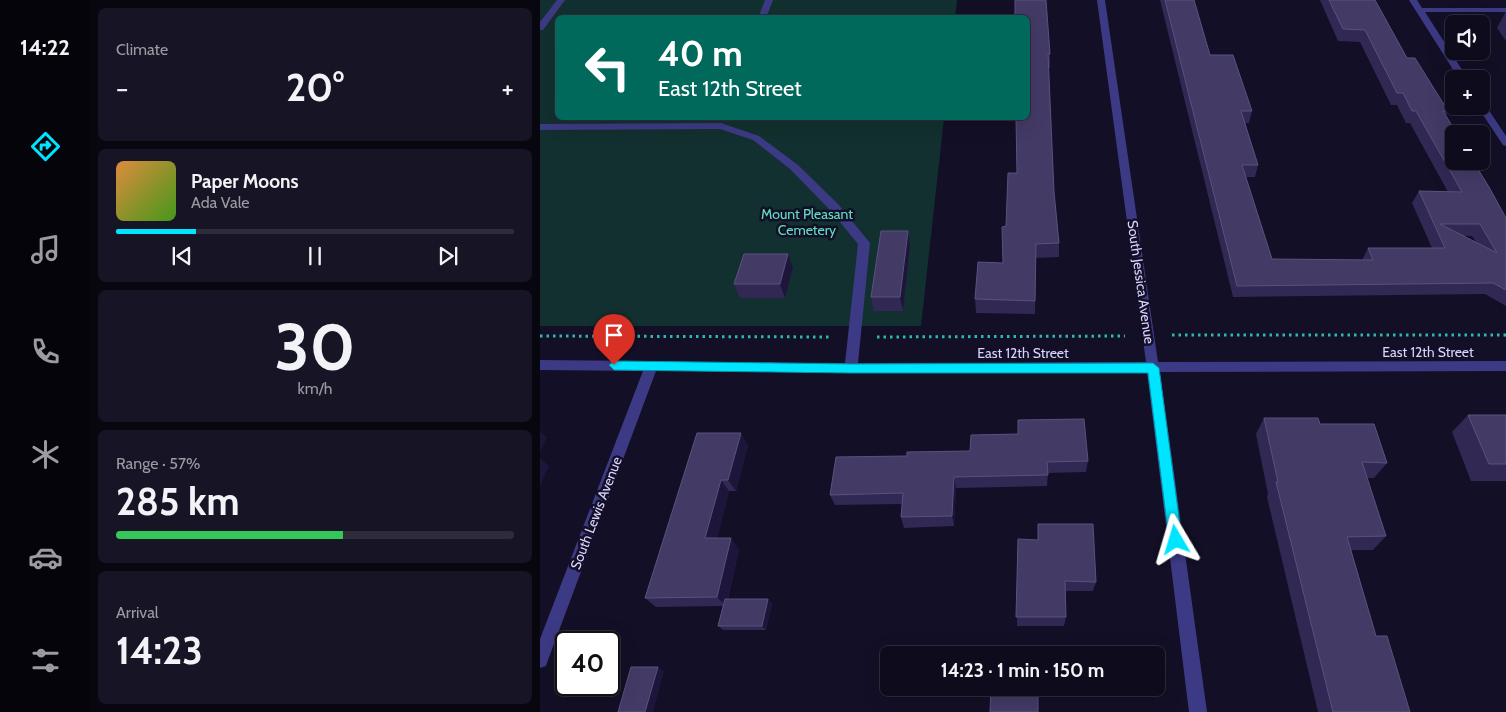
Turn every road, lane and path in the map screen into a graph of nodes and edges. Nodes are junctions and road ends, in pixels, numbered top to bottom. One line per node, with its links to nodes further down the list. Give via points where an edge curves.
1 (561, 0): 10 (street)
2 (769, 0): 9 (street)
3 (1102, 0): 16 (street, South Jessica Avenue)
4 (1413, 0): 7 (street)
5 (1503, 0): 6 (street)
6 (1506, 4)
7 (1420, 10): 8 (street); 11 (street)
8 (1506, 10)
9 (763, 15)
10 (540, 28)
11 (1458, 70)
12 (1488, 115): 15 (street)
13 (723, 122): 14 (street); 19 (street, via 756,138 794,167 864,243)
14 (540, 127)
15 (1506, 143)
16 (1148, 335): 17 (path); 19 (path); 24 (street, South Jessica Avenue)
17 (1506, 335)
18 (540, 336): 19 (path)
19 (854, 337): 23 (street)
20 (540, 365): 21 (street, East 12th Street)
21 (652, 365): 23 (street, East 12th Street); 25 (street, South Lewis Avenue)
22 (1506, 366): 24 (street, East 12th Street)
23 (851, 368): 24 (street, East 12th Street)
24 (1153, 368): 26 (street, South Jessica Avenue)
25 (540, 660)
26 (1198, 712)

